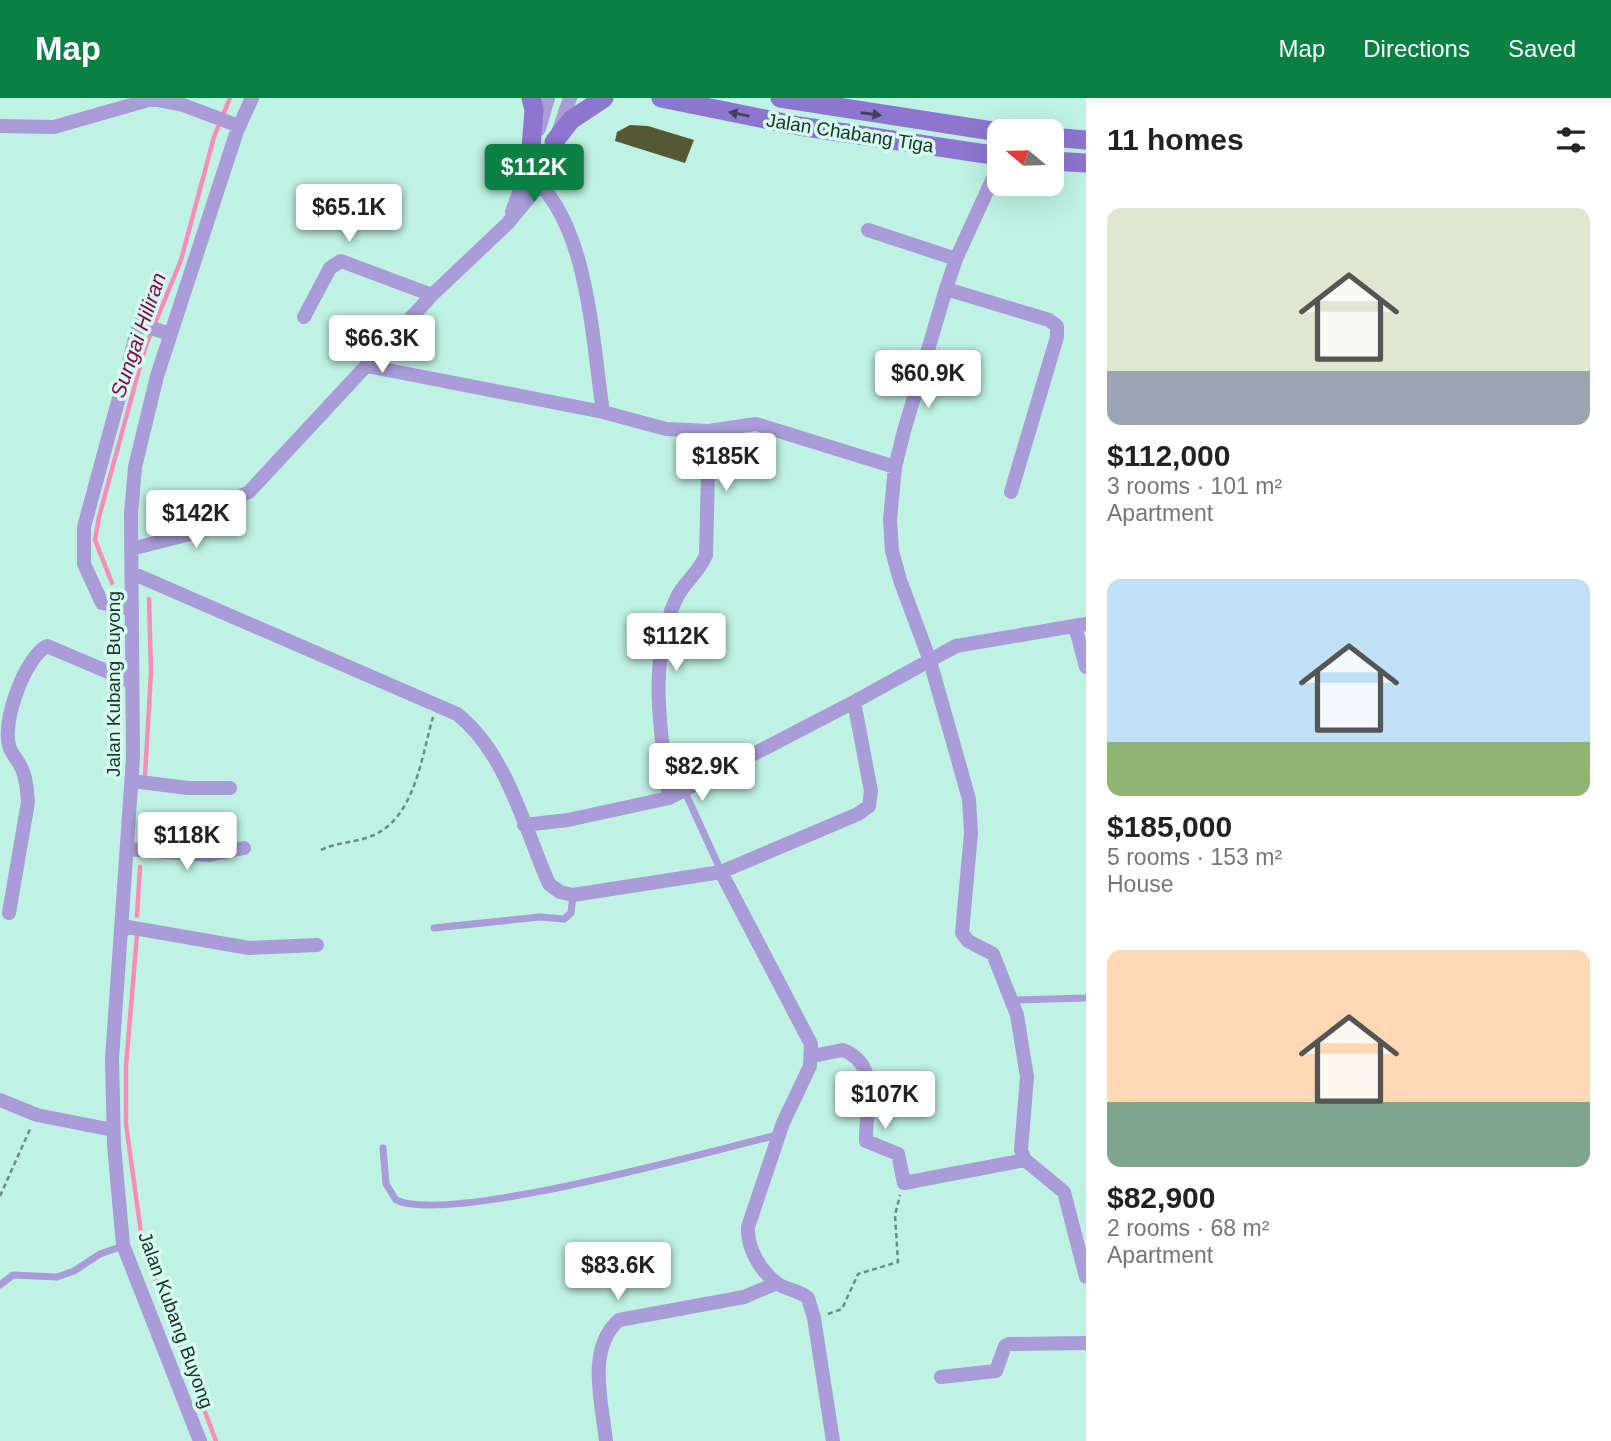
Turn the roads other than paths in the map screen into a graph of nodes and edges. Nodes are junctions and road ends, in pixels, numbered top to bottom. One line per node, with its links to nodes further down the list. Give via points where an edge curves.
1 (252, 98): 9 (street, Jalan Kubang Buyong)
2 (531, 98): 17 (main road, via 534,110)
3 (548, 98): 17 (street)
4 (570, 98): 13 (street)
5 (604, 98): 13 (main road, via 571,120)
6 (661, 98): 14 (main road, Jalan Chabang Tiga, one-way to 6, via 799,126)
7 (780, 98): 10 (main road, Jalan Chabang Tiga, one-way to 10)
8 (0, 126): 9 (street, via 54,127 152,99)
9 (239, 126): 26 (street, Jalan Kubang Buyong)
10 (987, 130)
11 (1064, 138): 12 (main road)
12 (1086, 140)
13 (554, 142): 18 (street)
14 (987, 154)
15 (1064, 162): 16 (main road)
16 (1086, 163)
17 (528, 167): 18 (street); 20 (street)
18 (541, 183): 20 (street); 28 (street, via 561,213 574,248)
19 (987, 192): 22 (street)
20 (508, 223): 24 (street)
21 (868, 230): 22 (street)
22 (956, 260): 23 (street)
23 (946, 289): 30 (street); 31 (street, via 1057,326)
24 (432, 295): 25 (street, via 341,261 330,268); 27 (street)
25 (304, 317)
26 (170, 334): 32 (street, Jalan Kubang Buyong, via 135,467); 34 (street, via 139,324 84,527 84,564 102,603)
27 (367, 366): 28 (street); 32 (street, via 248,492 216,507 194,533)
28 (603, 412): 29 (street, via 659,428)
29 (709, 431): 30 (street, via 756,424); 44 (street, via 706,555 676,597 660,651 657,700)
30 (895, 467): 36 (street, via 892,551)
31 (1011, 492)
32 (131, 549): 33 (street, Jalan Kubang Buyong)
33 (132, 573): 34 (street, Jalan Kubang Buyong); 45 (street, via 457,714 494,752)
34 (132, 609): 38 (street, Jalan Kubang Buyong)
35 (1081, 625): 36 (street, via 981,640 956,646); 37 (street)
36 (930, 661): 39 (street); 55 (street, via 971,816 962,933 993,954)
37 (1086, 667)
38 (132, 682): 40 (street, via 47,646 31,658 20,680); 41 (street, Jalan Kubang Buyong)
39 (854, 702): 43 (street); 48 (street, via 871,792 869,806)
40 (4, 734): 50 (street, via 26,784 27,802)
41 (132, 781): 42 (street); 47 (street, Jalan Kubang Buyong)
42 (230, 788)
43 (685, 792): 44 (street); 48 (lane)
44 (668, 798): 45 (street)
45 (524, 825): 49 (street, via 549,884)
46 (244, 848): 47 (street, via 209,855)
47 (128, 849): 51 (street, Jalan Kubang Buyong)
48 (721, 872): 49 (street); 56 (street, via 811,1044)
49 (573, 895): 52 (lane, via 568,918)
50 (9, 913)
51 (122, 926): 53 (street, via 249,948); 58 (street, Jalan Kubang Buyong, via 112,1059)
52 (434, 928)
53 (317, 945)
54 (1086, 998): 55 (lane)
55 (1013, 1000): 61 (street, via 1027,1077 1020,1142)
56 (812, 1056): 59 (street); 61 (street, via 843,1050 864,1063 868,1075 866,1141 898,1153 904,1183)
57 (0, 1100): 58 (street, via 37,1115)
58 (113, 1130): 62 (street, Jalan Kubang Buyong)
59 (779, 1134): 60 (lane, via 614,1175 479,1202 416,1205 396,1200 390,1191); 64 (street, via 748,1227 750,1250)
60 (383, 1148)
61 (1024, 1160): 63 (street, via 1064,1192)
62 (123, 1245): 65 (lane, via 57,1278 13,1275); 68 (street, Jalan Kubang Buyong)
63 (1086, 1277)
64 (777, 1283): 69 (street, via 744,1297 619,1320 611,1327 599,1361); 70 (street, via 808,1298)
65 (0, 1285)
66 (1086, 1343): 67 (street, via 1009,1344 996,1371)
67 (941, 1377)
68 (201, 1441)
69 (606, 1441)
70 (833, 1441)

